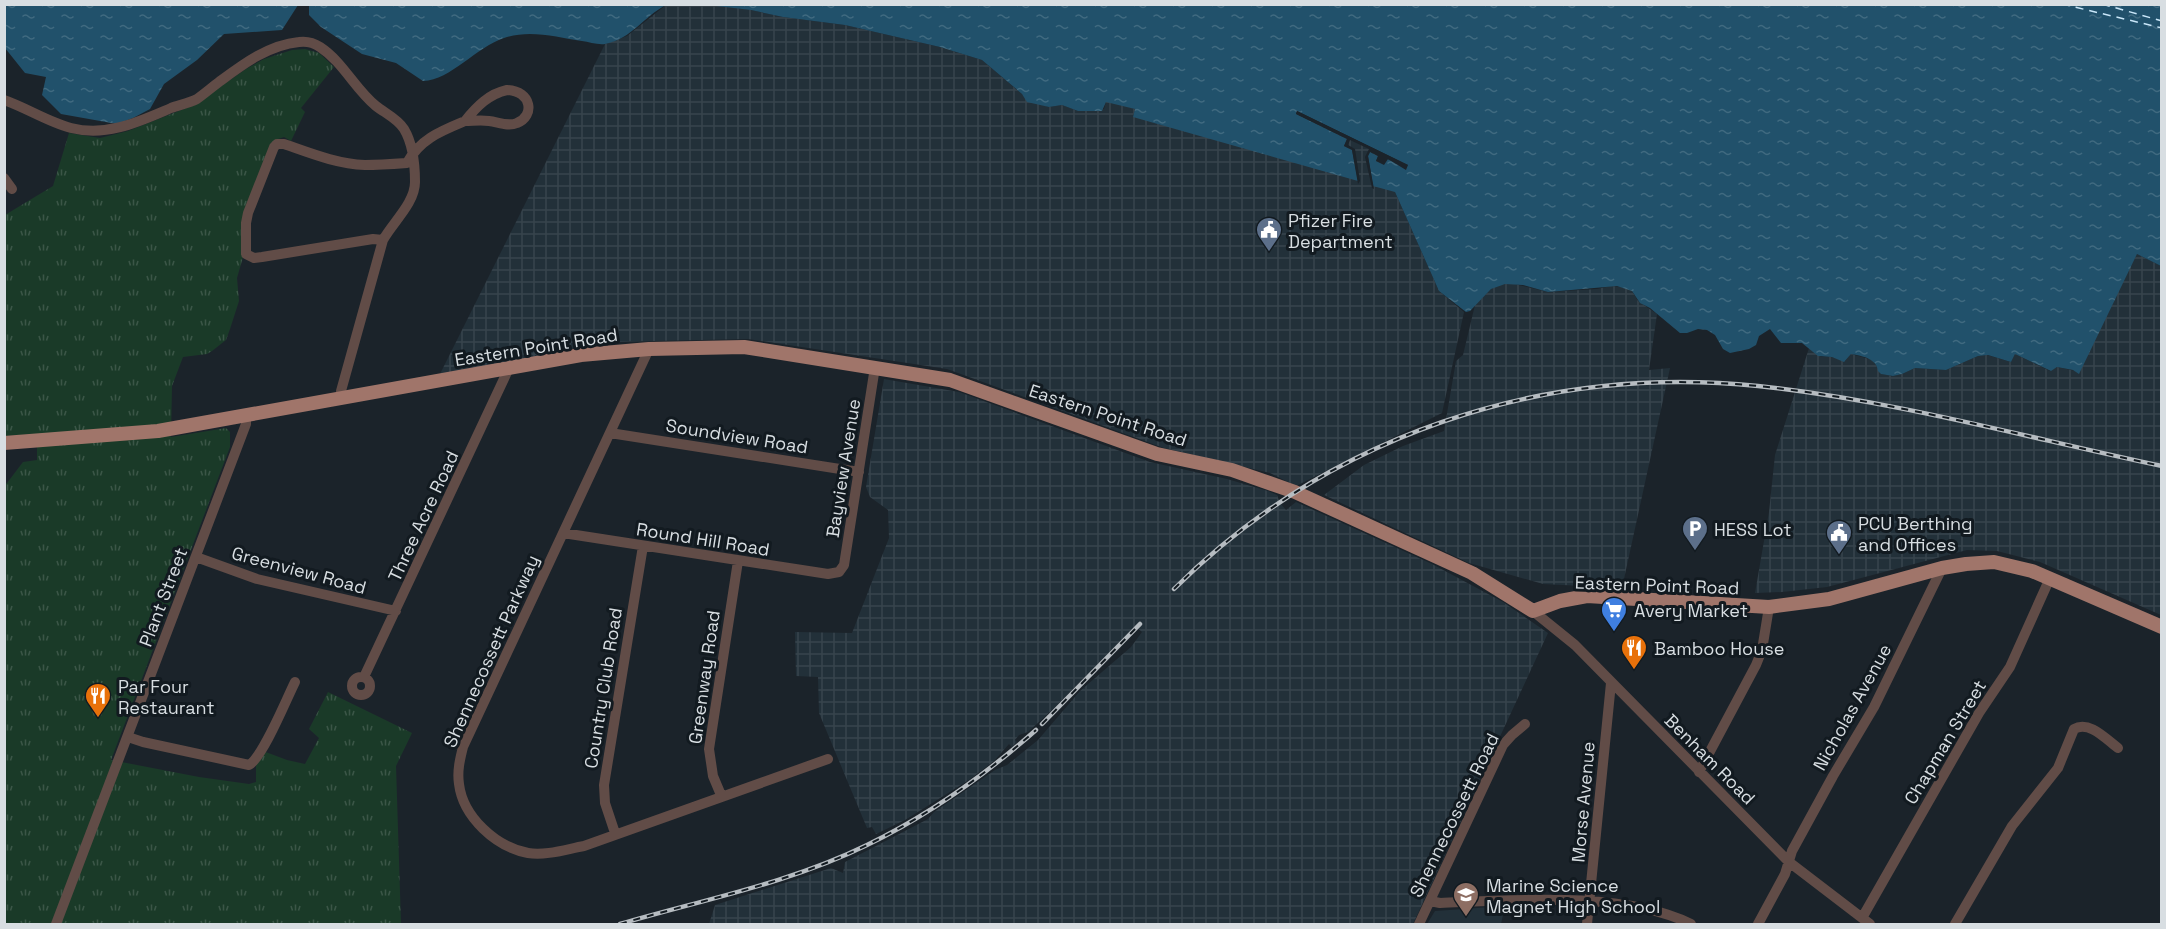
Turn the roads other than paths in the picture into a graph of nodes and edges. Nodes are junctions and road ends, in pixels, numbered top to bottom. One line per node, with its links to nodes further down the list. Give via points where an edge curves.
1 (4, 99): 3 (street, via 69,127 106,131 196,100 249,60 280,47 306,42 327,52 368,99 398,122)
2 (465, 121): 2 (street, via 520,123 529,105 525,95 517,90 496,92); 3 (street, via 429,137)
3 (412, 153): 6 (street, via 413,195); 6 (street, via 407,163 365,165 277,144 248,213 245,249 250,257 262,257)
4 (4, 178): 5 (street)
5 (12, 189)
6 (383, 240): 10 (street, via 341,391)
7 (648, 349): 8 (main road, Eastern Point Road, via 744,347); 9 (main road, Eastern Point Road, via 581,355); 12 (street, Shennecossett Parkway)
8 (875, 367): 14 (street, Bayview Avenue); 23 (main road, Eastern Point Road, via 950,380 1156,454 1233,470 1268,482 1472,573)
9 (509, 368): 10 (main road, Eastern Point Road); 24 (street, Three Acre Road)
10 (343, 399): 11 (main road, Eastern Point Road)
11 (246, 416): 13 (main road, Eastern Point Road, via 158,431); 17 (street, Plant Street)
12 (610, 433): 14 (street, Soundview Road); 15 (street, Shennecossett Parkway)
13 (4, 443)
14 (859, 472): 20 (street, Bayview Avenue, via 844,565)
15 (563, 533): 16 (street, Round Hill Road); 35 (street, Shennecossett Parkway, via 463,747 459,785 465,803 488,833 529,853 584,846)
16 (643, 546): 18 (street, Round Hill Road); 35 (street, Country Club Road, via 604,785 605,803)
17 (196, 557): 24 (street, Greenview Road, via 257,579); 30 (street, Plant Street)
18 (738, 561): 20 (street, Round Hill Road, via 828,574); 34 (street, Greenway Road, via 709,749)
19 (1942, 568): 21 (main road, Eastern Point Road, via 1994,562); 22 (main road, Eastern Point Road, via 1829,599); 36 (street, Nicholas Avenue, via 1874,707)
20 (839, 572)
21 (2050, 578): 25 (main road, Eastern Point Road); 39 (street, Chapman Street, via 2010,667 1978,713)
22 (1769, 607): 23 (main road, Eastern Point Road, via 1587,597); 33 (street, via 1756,665)
23 (1533, 610): 28 (street, Benham Road, via 1575,645)
24 (396, 611): 26 (street, Three Acre Road)
25 (2162, 627)
26 (364, 677)
27 (295, 682): 30 (street, via 270,734 249,765)
28 (1611, 683): 33 (street, Benham Road); 38 (street, Morse Avenue)
29 (1525, 724): 37 (street, Shennecossett Road, via 1503,745)
30 (128, 737): 40 (street, Plant Street)
31 (2118, 748): 45 (street, via 2089,727 2074,729 2058,768 2012,826)
32 (828, 759): 34 (street, Shennecossett Parkway)
33 (1699, 772): 36 (street, Benham Road)
34 (721, 795): 35 (street, Shennecossett Parkway)
35 (615, 833)
36 (1789, 862): 39 (street, Benham Road); 44 (street, Nicholas Avenue)
37 (1430, 901): 38 (street); 41 (street, Shennecossett Road)
38 (1590, 902): 42 (street, Morse Avenue); 43 (street, via 1654,911)
39 (1866, 921)
40 (56, 924)
41 (1419, 924)
42 (1587, 924)
43 (1691, 924)
44 (1758, 924)
45 (1955, 924)

